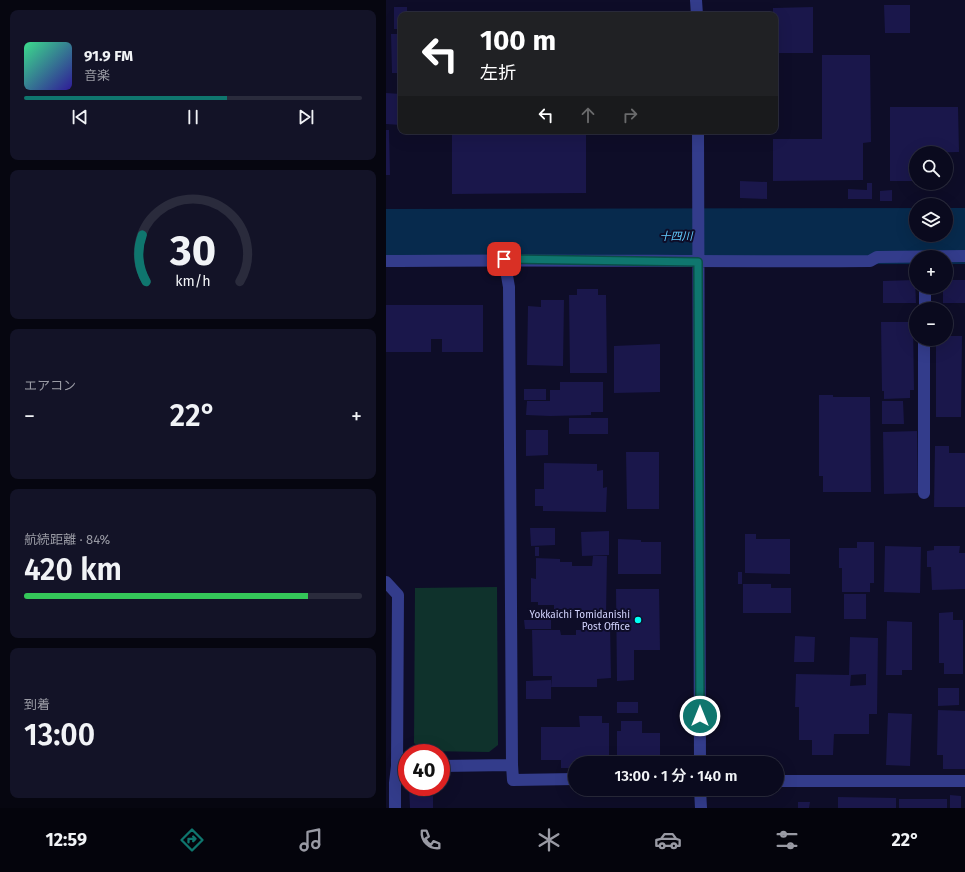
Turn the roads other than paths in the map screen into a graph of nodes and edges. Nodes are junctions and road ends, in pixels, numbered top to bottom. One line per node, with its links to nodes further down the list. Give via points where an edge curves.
1 (696, 0): 2 (street)
2 (697, 12)
3 (698, 134): 4 (street)
4 (698, 256): 7 (street, via 870,261 877,257); 8 (street); 14 (street)
5 (953, 256): 6 (street)
6 (965, 256)
7 (909, 257)
8 (504, 259): 9 (street); 15 (street, via 509,287)
9 (386, 261)
10 (924, 346): 11 (street)
11 (924, 493)
12 (386, 582): 13 (street, via 398,595)
13 (401, 744)
14 (700, 756)
15 (512, 765): 16 (street); 18 (street, via 513,780)
16 (450, 766)
17 (398, 776): 22 (street, via 395,784)
18 (568, 779)
19 (784, 781): 20 (street)
20 (965, 781)
21 (700, 796): 23 (street)
22 (395, 808)
23 (701, 808)

